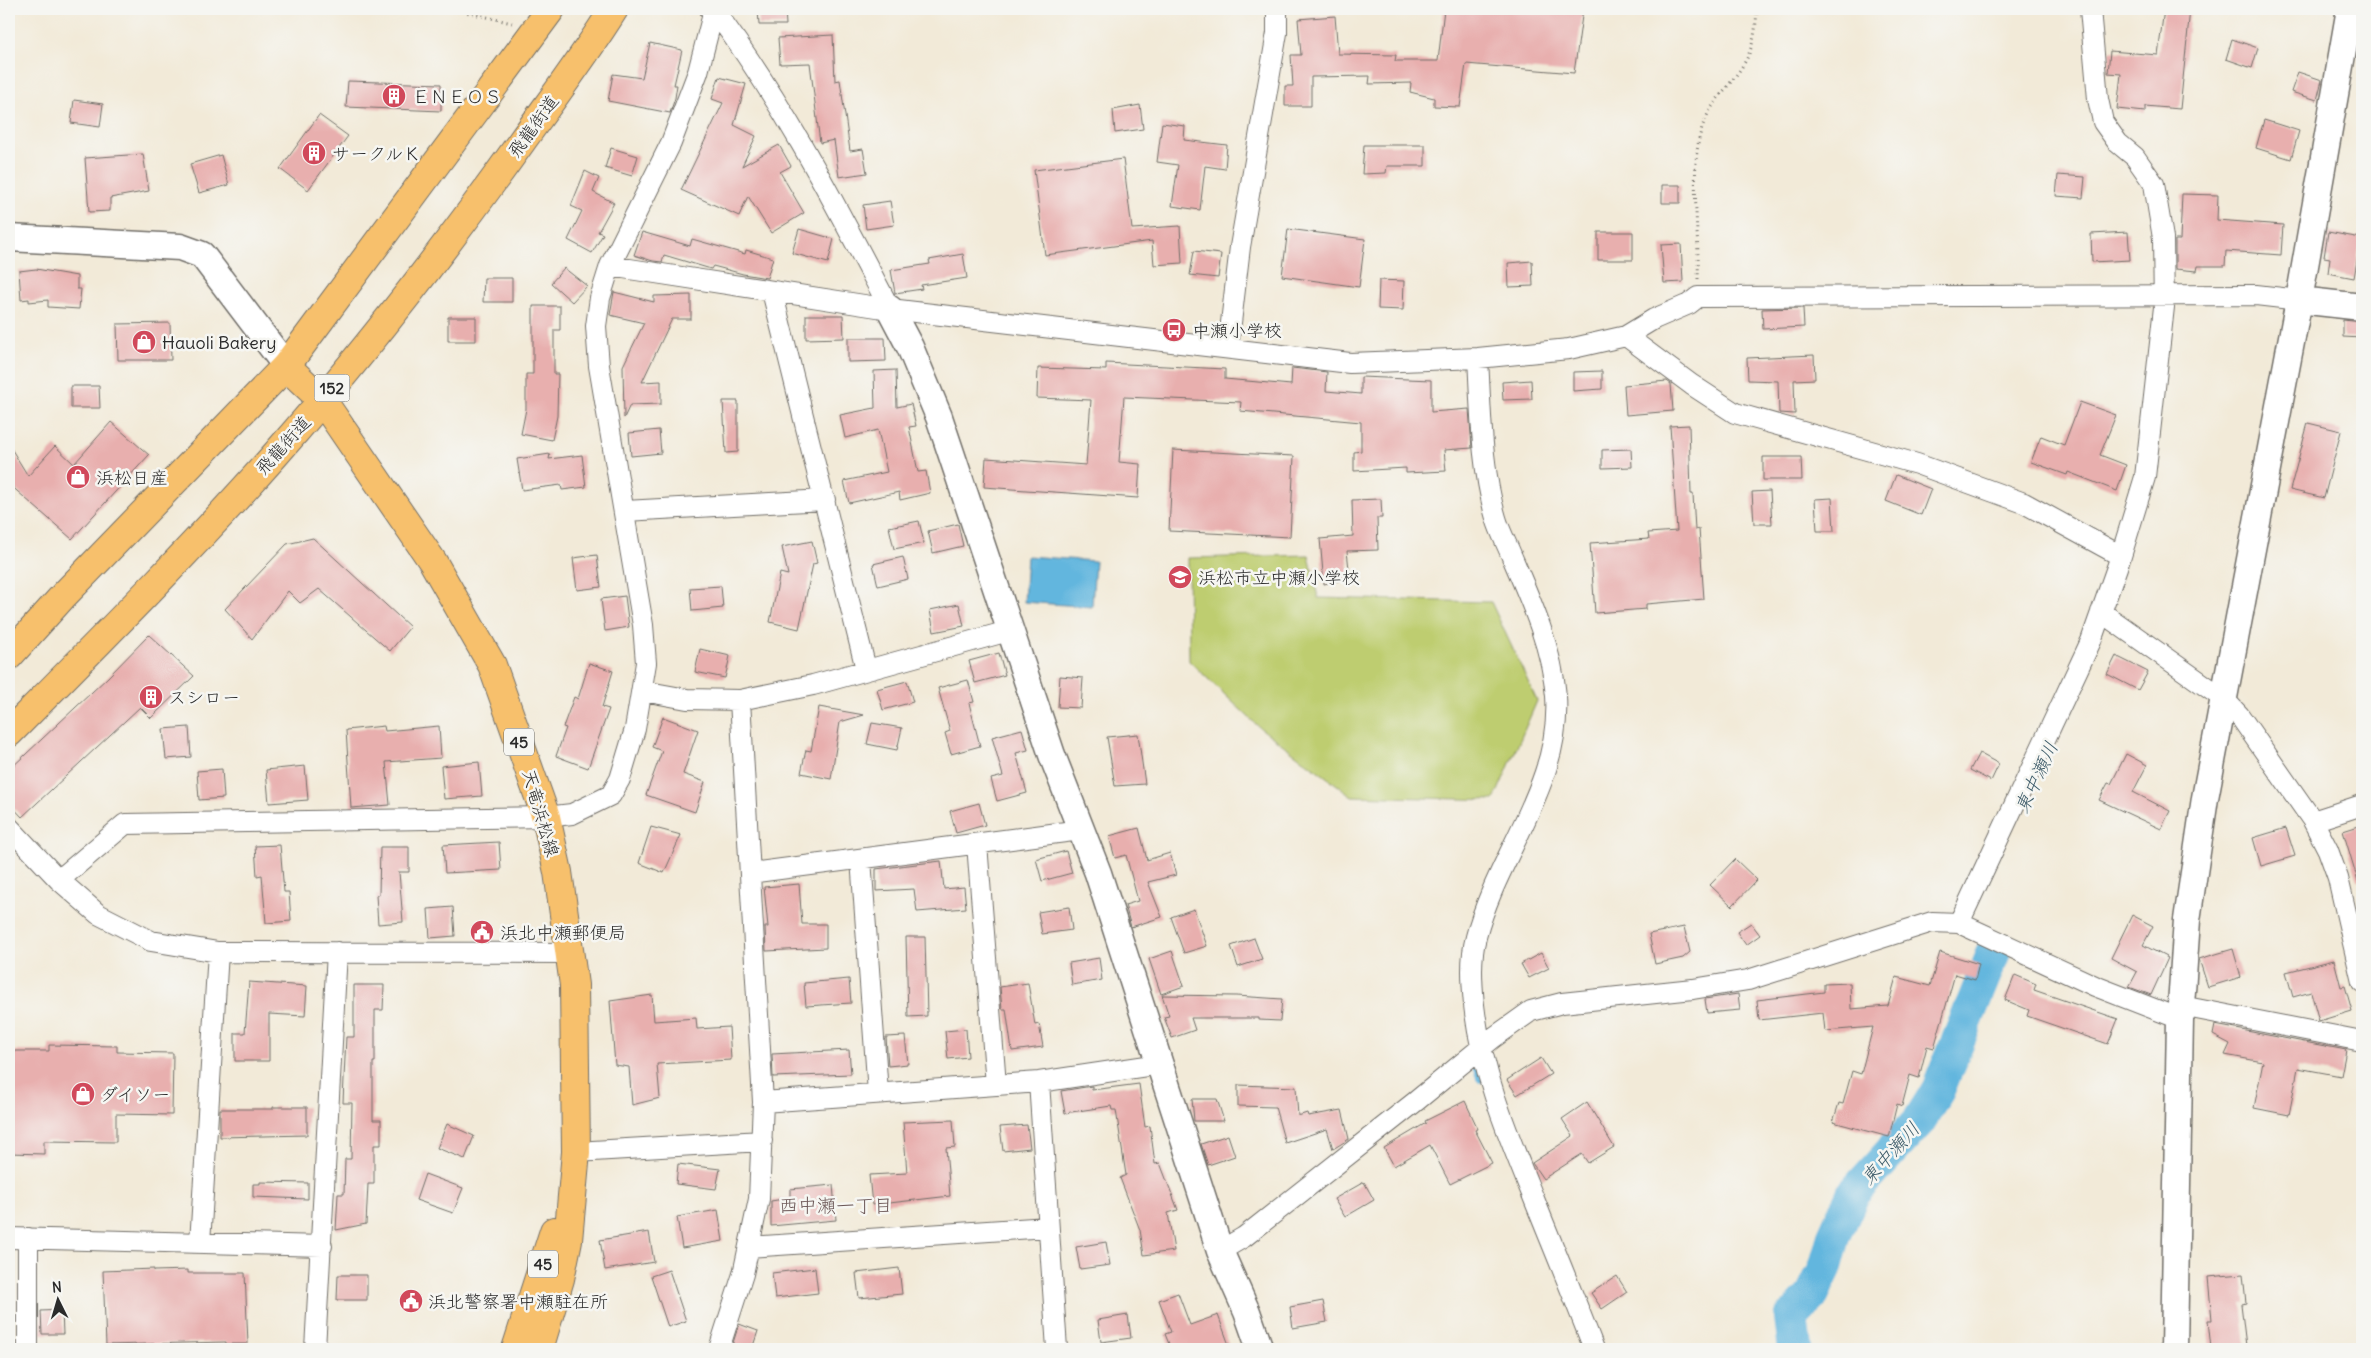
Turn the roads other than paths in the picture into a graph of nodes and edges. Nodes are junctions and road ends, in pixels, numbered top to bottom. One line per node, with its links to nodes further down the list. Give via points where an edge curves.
1 (614, 9): 18 (main road, 飛龍街道 / 152, via 487,191)
2 (1277, 9): 15 (street, via 1277,34 1240,247)
3 (2090, 9): 10 (street, via 2103,122 2154,184 2163,238)
4 (2350, 9): 11 (street)
5 (714, 10): 8 (street, via 698,72 671,143); 13 (street, via 748,55 788,120)
6 (544, 19): 17 (main road)
7 (9, 238): 17 (street, via 194,250 202,255)
8 (610, 266): 9 (street); 20 (street, via 600,298 597,344)
9 (772, 291): 13 (street); 19 (street)
10 (2164, 296): 11 (street, via 2256,295); 14 (street, via 1852,294 1698,297); 21 (street, via 2145,477)
11 (2299, 300): 12 (street); 27 (street)
12 (2362, 307)
13 (890, 309): 15 (street); 23 (street, via 910,347 939,417)
14 (1626, 336): 16 (street, via 1568,349); 21 (street, via 1735,412 1917,464 2024,503)
15 (1228, 348): 16 (street, via 1350,363)
16 (1478, 358): 46 (street, via 1485,475 1496,521 1545,643 1556,698 1548,765 1491,895 1473,951 1472,987)
17 (286, 366): 18 (main road, 天竜浜松線 / 45); 24 (main road)
18 (322, 400): 29 (main road, 飛龍街道 / 152, via 274,456); 31 (main road, 天竜浜松線 / 45, via 433,562 492,665)
19 (826, 500): 20 (street); 25 (street)
20 (625, 511): 26 (street, via 643,625 646,663)
21 (2121, 556): 22 (street)
22 (2101, 612): 27 (street); 39 (street, via 2062,706)
23 (1012, 630): 25 (street); 34 (street, via 1052,755)
24 (9, 656)
25 (866, 670): 28 (street)
26 (643, 690): 28 (street, via 687,699); 31 (street, via 636,729 620,779 611,795 572,814)
27 (2224, 698): 32 (street); 44 (street, via 2192,880)
28 (740, 700): 37 (street)
29 (9, 733)
30 (2362, 805): 32 (street)
31 (546, 817): 38 (street, via 125,824); 42 (main road, 天竜浜松線 / 45)
32 (2313, 821): 43 (street, via 2338,878)
33 (9, 827): 38 (street)
34 (1081, 830): 35 (street); 47 (street)
35 (977, 844): 36 (street); 49 (street)
36 (861, 859): 37 (street); 50 (street)
37 (750, 873): 51 (street)
38 (59, 880): 40 (street, via 98,914 151,941)
39 (1959, 923): 44 (street, via 2095,986); 46 (street, via 1932,922 1748,980 1562,1003 1530,1011)
40 (218, 952): 41 (street); 57 (street)
41 (337, 952): 42 (street); 58 (street)
42 (570, 953): 53 (main road, 天竜浜松線 / 45, via 576,1017)
43 (2362, 982)
44 (2180, 1012): 45 (street); 69 (street)
45 (2362, 1041)
46 (1480, 1049): 60 (street, via 1244,1237); 68 (street, via 1494,1098)
47 (1160, 1064): 48 (street); 60 (street)
48 (1039, 1082): 49 (street); 55 (street)
49 (996, 1085): 50 (street)
50 (878, 1094): 51 (street)
51 (763, 1102): 52 (street)
52 (762, 1141): 53 (street); 59 (street, via 759,1199)
53 (576, 1152): 54 (main road, 天竜浜松線 / 45)
54 (574, 1181): 63 (main road, 天竜浜松線 / 45); 64 (main road, 天竜浜松線 / 45, via 560,1279)
55 (1048, 1227): 59 (street); 66 (street)
56 (19, 1238): 57 (street); 61 (street)
57 (200, 1243): 58 (street)
58 (322, 1246): 62 (street)
59 (749, 1247): 65 (street, via 744,1274)
60 (1220, 1251): 67 (street)
61 (28, 1349)
62 (315, 1349)
63 (516, 1349)
64 (539, 1349)
65 (718, 1349)
66 (1057, 1349)
67 (1260, 1349)
68 (1594, 1349)
69 (2174, 1349)

